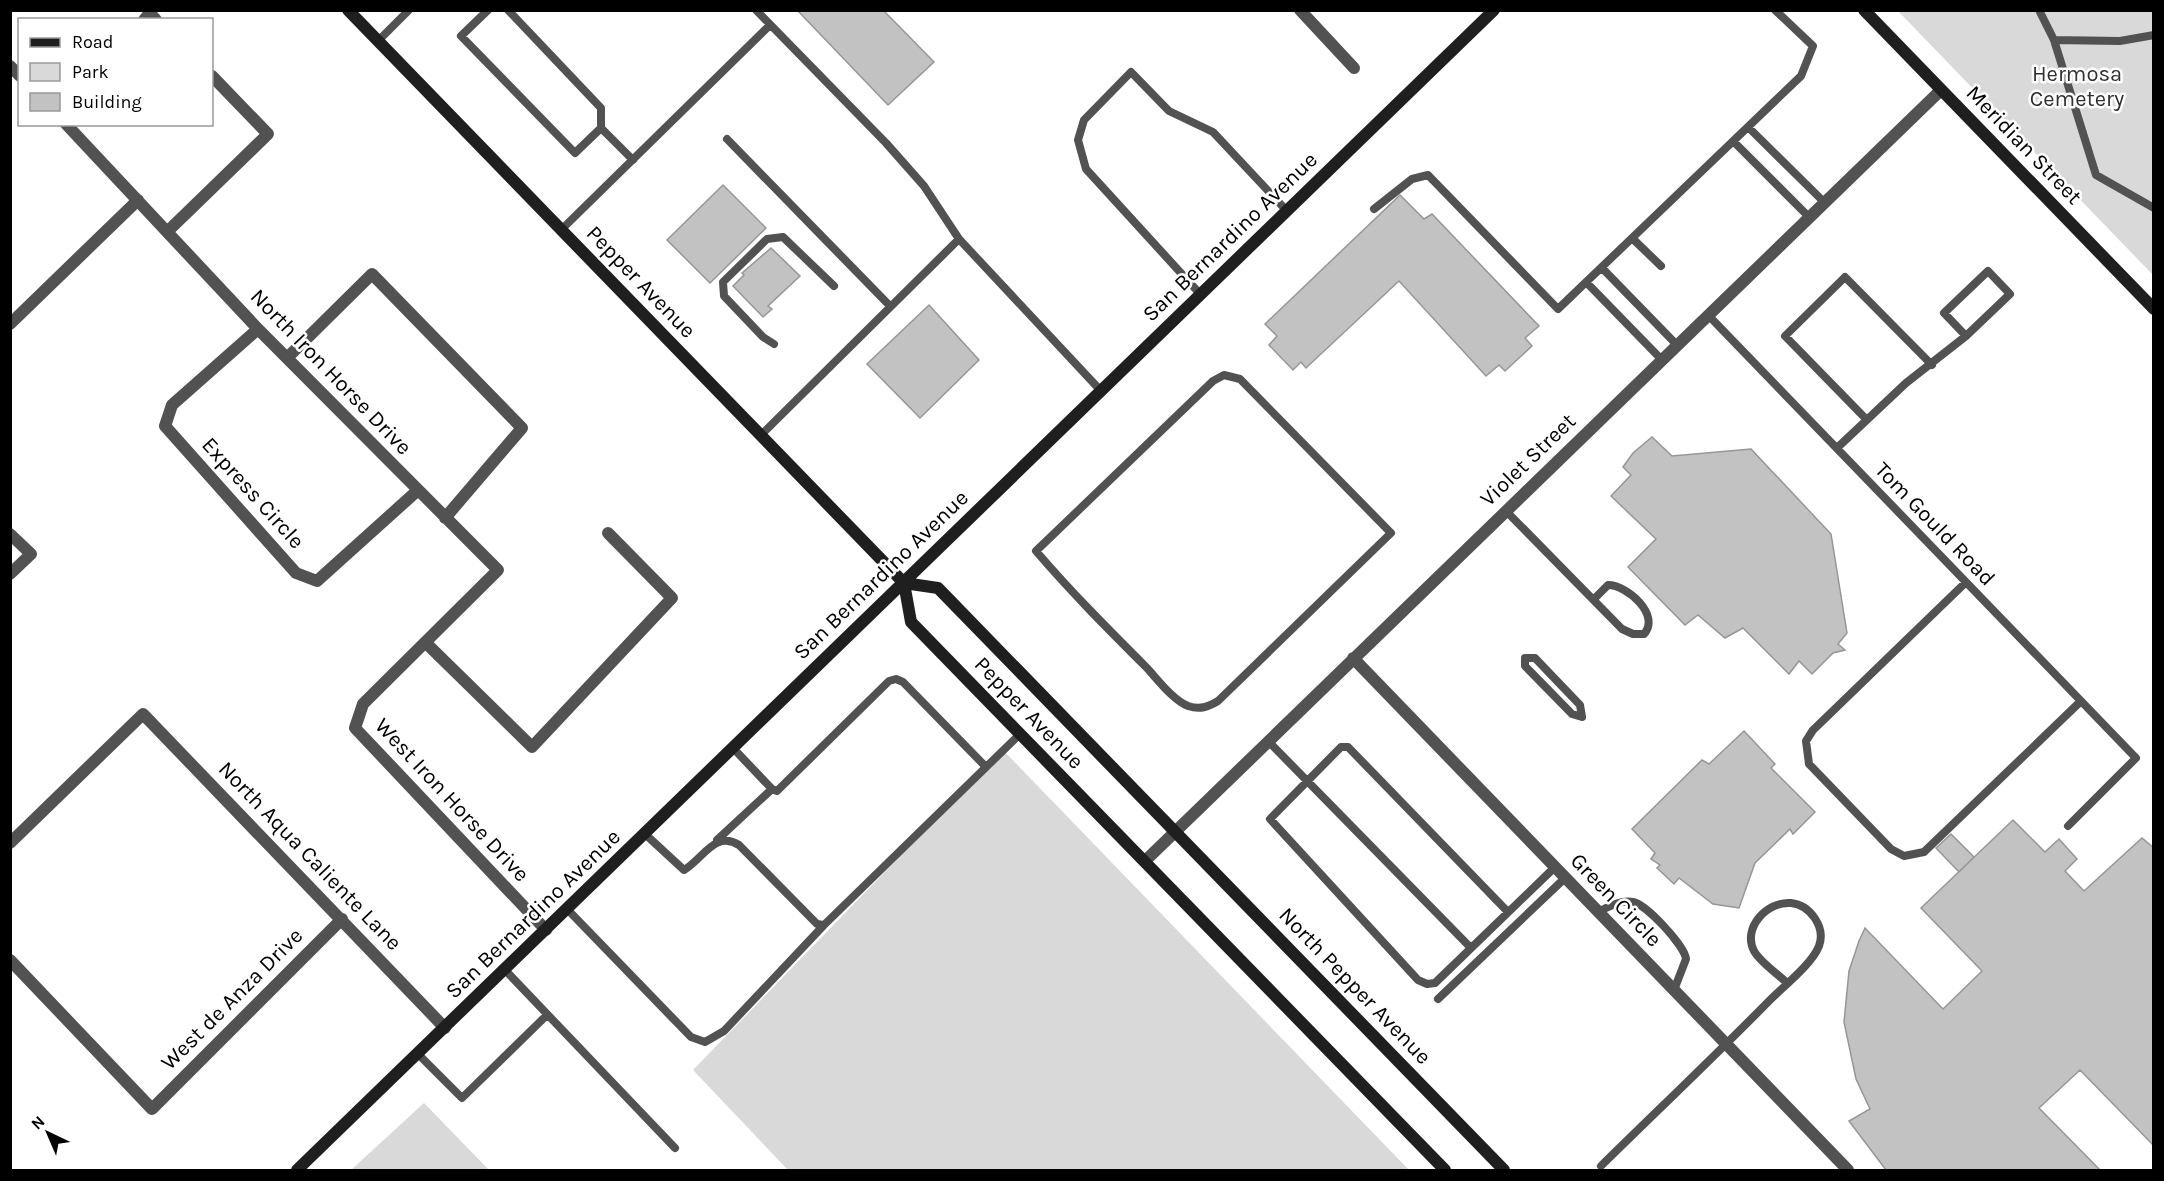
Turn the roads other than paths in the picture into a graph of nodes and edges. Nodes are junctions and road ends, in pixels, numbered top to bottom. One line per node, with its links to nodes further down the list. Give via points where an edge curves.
1 (348, 10): 14 (main road, Pepper Avenue)
2 (409, 10): 14 (lane)
3 (508, 10): 20 (lane, via 601,108)
4 (756, 10): 11 (lane)
5 (1300, 10): 15 (street)
6 (1494, 10): 28 (main road, San Bernardino Avenue)
7 (1775, 10): 19 (lane, via 1813,46 1801,76)
8 (1864, 10): 17 (main road, Meridian Street)
9 (2039, 10): 13 (lane)
10 (482, 12): 20 (lane, via 461,36 575,153)
11 (770, 26): 23 (lane); 33 (lane, via 894,152 924,186)
12 (2154, 34): 13 (lane, via 2120,41)
13 (2054, 40): 26 (lane, via 2097,175)
14 (378, 41): 30 (main road, Pepper Avenue)
15 (1354, 68)
16 (213, 77): 31 (street, via 268,134)
17 (1941, 90): 25 (street, Violet Street); 40 (main road, Meridian Street)
18 (68, 126): 24 (street, North Iron Horse Drive)
19 (1748, 127): 22 (lane); 25 (lane)
20 (601, 128): 23 (lane)
21 (727, 139): 39 (lane)
22 (1733, 141): 29 (lane); 32 (lane)
23 (633, 160): 30 (lane)
24 (138, 200): 31 (street, North Iron Horse Drive); 42 (street)
25 (1824, 202): 29 (street, Violet Street)
26 (2154, 208)
27 (1374, 209): 36 (lane, via 1412,179 1428,175 1558,309)
28 (1287, 211): 38 (main road, San Bernardino Avenue); 38 (lane, via 1213,132 1169,111 1131,72 1084,120 1078,140 1086,169)
29 (1809, 217): 41 (street, Violet Street)
30 (561, 230): 52 (main road, Pepper Avenue)
31 (168, 231): 43 (street, North Iron Horse Drive)
32 (1632, 238): 34 (lane); 35 (lane)
33 (959, 239): 39 (lane); 50 (lane)
34 (1661, 266)
35 (1602, 268): 36 (lane); 46 (lane)
36 (1586, 282): 48 (lane)
37 (834, 286): 45 (lane, via 783,237 767,239 723,282 724,296 762,337)
38 (1201, 295): 50 (main road, San Bernardino Avenue)
39 (890, 306): 52 (lane)
40 (2154, 309)
41 (1708, 315): 46 (street, Violet Street); 53 (lane, Tom Gould Road)
42 (10, 324)
43 (258, 329): 47 (street, North Iron Horse Drive); 55 (street, Express Circle, via 172,405 165,426 296,573 317,581)
44 (1966, 336): 44 (lane, via 2010,294 1988,272 1944,313); 49 (lane)
45 (774, 344)
46 (1677, 345): 48 (street, Violet Street)
47 (287, 358): 55 (street, North Iron Horse Drive); 57 (street, via 372,274 522,428)
48 (1662, 360): 56 (street, Violet Street)
49 (1932, 365): 51 (lane, via 1906,383); 51 (lane, via 1845,277 1785,336)
50 (1102, 392): 62 (main road, San Bernardino Avenue)
51 (1867, 420): 53 (lane)
52 (760, 435): 62 (main road, Pepper Avenue)
53 (1837, 448): 61 (lane, Tom Gould Road)
54 (1118, 471): 54 (lane, via 1036,551 1160,681 1185,705 1197,709 1218,701 1391,533 1233,376 1224,375 1213,381)
55 (417, 491): 57 (street, North Iron Horse Drive)
56 (1506, 511): 63 (lane); 65 (street, Violet Street)
57 (445, 518): 64 (street, North Iron Horse Drive, via 498,570)
58 (608, 533): 64 (street, via 672,598 532,747)
59 (10, 534): 60 (street, via 31,554)
60 (10, 574)
61 (1966, 582): 67 (lane, Tom Gould Road); 67 (lane, via 1806,741 1809,764 1849,808 1891,849 1905,855 1924,852)
62 (904, 583): 68 (main road, Pepper Avenue, via 910,622); 70 (main road, San Bernardino Avenue); 75 (main road, Pepper Avenue, via 938,588)
63 (1594, 599): 63 (lane, via 1633,634 1644,634 1650,628 1645,611 1632,594 1618,585 1608,585)
64 (426, 643): 87 (street, West Iron Horse Drive, via 363,704 355,728)
65 (1353, 658): 69 (street, Violet Street); 80 (street, Green Circle)
66 (1525, 658): 66 (lane, via 1525,666 1572,714 1582,717 1580,705 1535,658)
67 (2081, 701): 74 (lane, Tom Gould Road, via 2136,758)
68 (1020, 734): 71 (lane); 79 (main road, Pepper Avenue)
69 (1268, 741): 72 (lane); 75 (street, Violet Street)
70 (734, 748): 73 (lane); 76 (main road, San Bernardino Avenue)
71 (986, 767): 73 (lane, via 896,679 889,681 777,790); 86 (lane)
72 (1308, 780): 83 (lane, via 1341,747 1348,747); 88 (lane); 88 (lane, via 1270,819 1418,980 1435,983)
73 (772, 789): 77 (lane)
74 (2068, 826)
75 (1175, 831): 79 (street, Violet Street); 102 (main road, North Pepper Avenue)
76 (645, 834): 77 (lane, via 684,870); 82 (main road, San Bernardino Avenue)
77 (717, 841): 86 (lane, via 731,840 739,845 817,924)
78 (10, 843): 85 (street, North Aqua Caliente Lane, via 143,714)
79 (1145, 861): 101 (main road)
80 (1555, 867): 81 (street, Green Circle); 83 (lane)
81 (1565, 878): 84 (street, Green Circle); 93 (lane)
82 (567, 909): 86 (lane, via 691,1037 705,1042 724,1030); 87 (main road, San Bernardino Avenue)
83 (1508, 912): 88 (lane)
84 (1598, 912): 92 (street, Green Circle); 92 (lane, via 1621,902 1636,903 1681,946 1686,959)
85 (342, 919): 89 (street, West de Anza Drive, via 152,1109); 95 (street, North Aqua Caliente Lane)
86 (824, 925)
87 (546, 930): 90 (main road, San Bernardino Avenue)
88 (1471, 948)
89 (10, 960)
90 (505, 970): 94 (lane); 95 (main road, San Bernardino Avenue)
91 (1787, 983): 91 (lane, via 1815,954 1822,935 1808,911 1787,902 1766,911 1751,935 1755,952); 96 (lane)
92 (1674, 990): 96 (street, Green Circle)
93 (1438, 999)
94 (547, 1015): 97 (lane, via 462,1098); 98 (lane)
95 (445, 1028): 97 (main road, San Bernardino Avenue)
96 (1726, 1044): 99 (lane); 103 (street, Green Circle)
97 (418, 1054): 100 (main road, San Bernardino Avenue)
98 (675, 1148)
99 (1601, 1166)
100 (297, 1170)
101 (1445, 1170)
102 (1504, 1170)
103 (1848, 1170)

